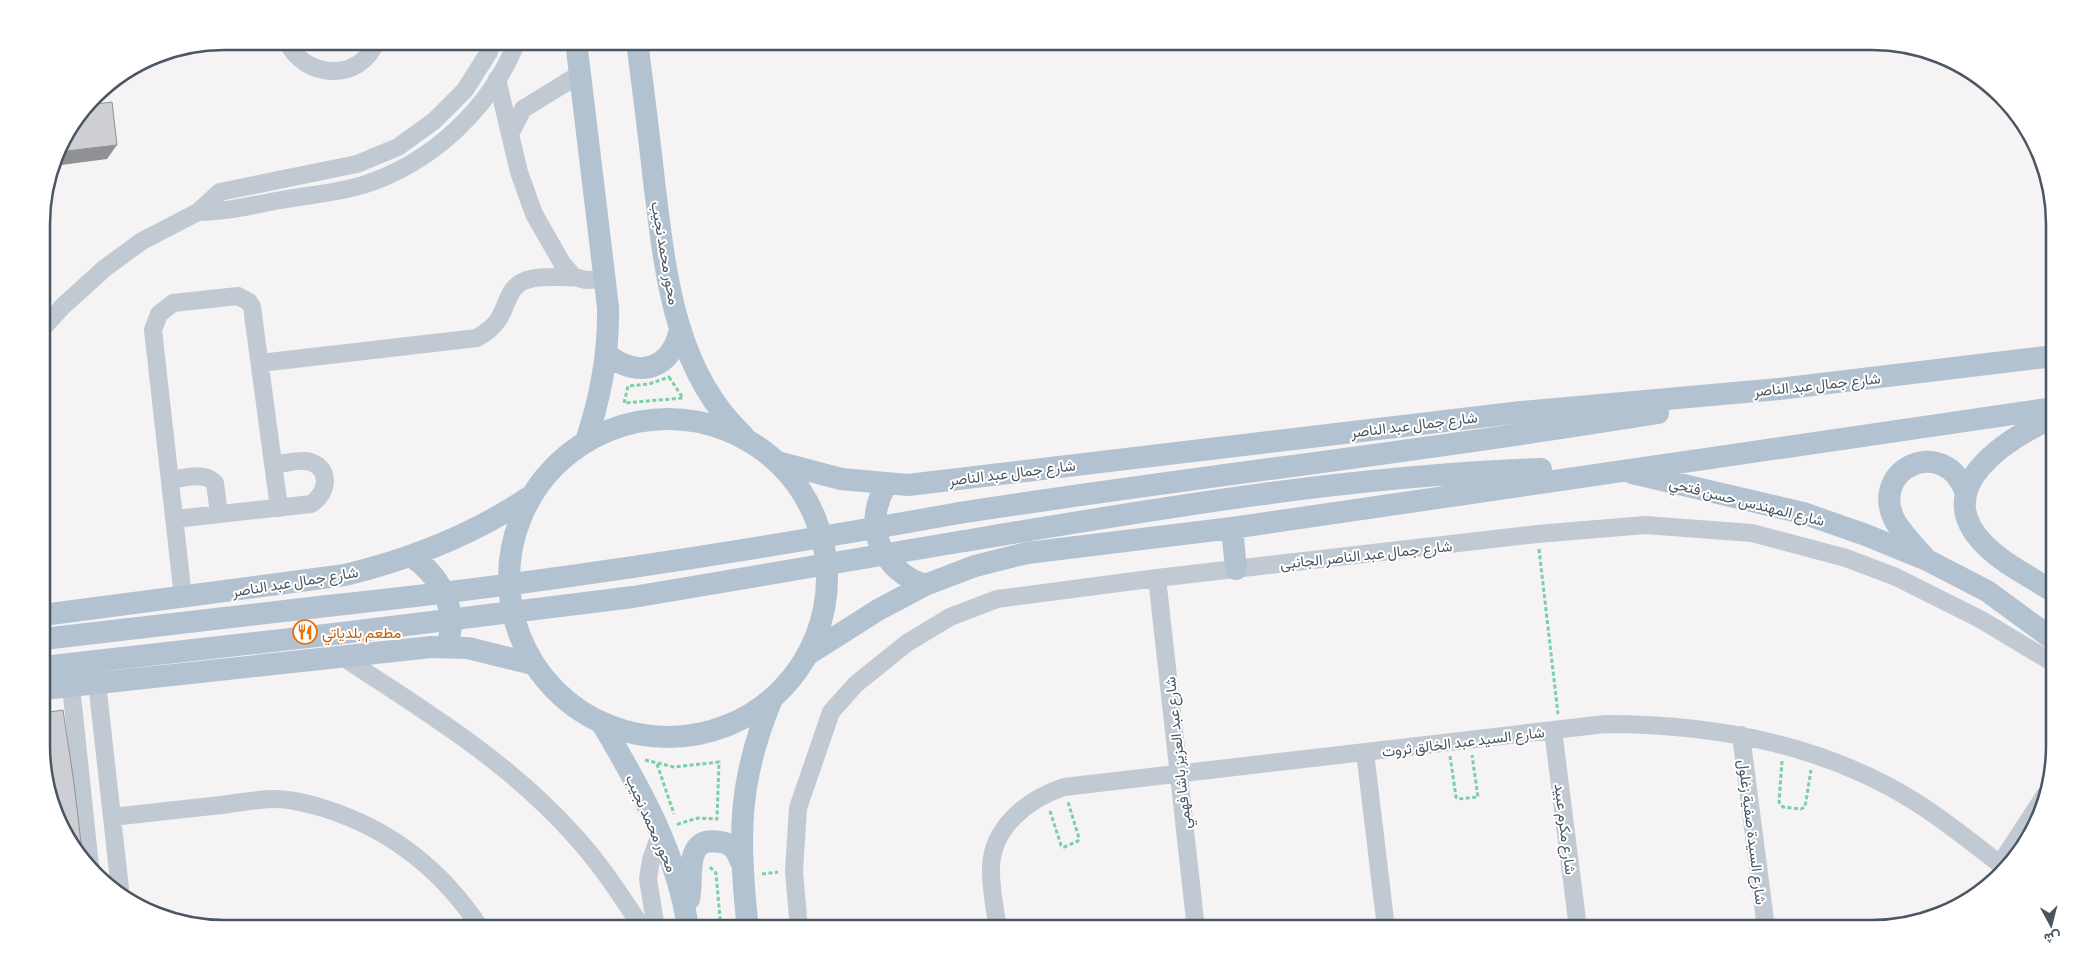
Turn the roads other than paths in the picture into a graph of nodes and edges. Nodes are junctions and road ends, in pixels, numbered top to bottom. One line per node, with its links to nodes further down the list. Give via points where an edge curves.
1 (291, 50): 2 (street, via 302,62 317,70 333,72 349,69 363,60)
2 (370, 50)
3 (490, 50): 10 (street, via 465,90 434,121 398,147 357,164 220,192)
4 (514, 50): 8 (street)
5 (577, 50): 7 (main road)
6 (638, 50): 14 (main road, محور محمد نجيب, via 661,240)
7 (580, 74): 9 (street, via 523,109); 12 (main road)
8 (497, 80): 9 (street); 10 (street, via 482,103 448,138 408,166 363,185 225,212)
9 (510, 134): 11 (street, via 534,214 562,263)
10 (198, 212): 13 (street, via 142,241 105,268)
11 (574, 277): 12 (street); 17 (street, via 527,280 516,285 499,319 477,338)
12 (606, 279): 15 (main road)
13 (50, 320)
14 (680, 329): 15 (main road, via 670,355 659,364 631,368); 22 (main road, محور محمد نجيب, via 709,394)
15 (607, 354): 21 (main road, via 603,383)
16 (2046, 357): 18 (main road, شارع جمال عبد الناصر)
17 (260, 363): 24 (street); 26 (street, via 254,312 244,298 173,303 159,314 153,330)
18 (1779, 389): 27 (main road, شارع جمال عبد الناصر, via 1521,412 908,485); 43 (main road, bridge, via 1612,421 1104,491 628,569 424,596)
19 (2046, 409): 25 (main road)
20 (2046, 421): 28 (main road, via 2023,433 1992,456 1979,468)
21 (586, 441): 22 (main road, via 609,430 657,419 706,424); 29 (main road, via 556,465)
22 (751, 442): 23 (main road)
23 (777, 462): 27 (main road, شارع جمال عبد الناصر, via 841,479); 45 (main road, via 809,504 826,554 825,606)
24 (273, 465): 30 (street); 30 (street, via 310,462 322,470 326,480 320,499 311,504)
25 (1620, 470): 33 (main road); 35 (main road, شارع المهندس حسن فتحي, via 1803,513); 49 (main road, bridge, via 1520,470 1402,477 1158,509 633,596)
26 (170, 480): 31 (street, via 204,476 212,480); 32 (street)
27 (886, 485): 38 (main road, via 875,517 877,540 891,564 904,576)
28 (1965, 491): 35 (main road, via 1962,482 1950,469 1934,462 1908,466 1895,479 1890,496 1894,519); 39 (main road, via 1970,523 1982,542)
29 (532, 495): 34 (main road, شارع جمال عبد الناصر, via 474,530); 48 (main road, via 512,542 508,592 521,642)
30 (279, 508): 31 (street)
31 (219, 514): 32 (street)
32 (174, 519): 40 (street)
33 (1232, 528): 36 (main road); 38 (main road, via 1027,554 975,566)
34 (411, 556): 40 (main road, شارع جمال عبد الناصر, via 345,575); 44 (main road, via 432,573 445,595 451,621)
35 (1927, 560): 42 (main road, شارع المهندس حسن فتحي, via 1987,591)
36 (1236, 568): 37 (street, شارع جمال عبد الناصر الجانبى); 47 (street, شارع جمال عبد الناصر الجانبى, via 1645,525 1752,533 1846,558 1896,577 1980,618)
37 (1157, 578): 58 (street, شارع عبد العزيز باشا فهمي); 70 (street, شارع جمال عبد الناصر الجانبى, via 997,599 950,617 921,634 856,684 831,712 798,808 794,871)
38 (925, 585): 45 (main road)
39 (2046, 587)
40 (183, 597): 41 (main road, شارع جمال عبد الناصر)
41 (50, 614)
42 (2046, 634)
43 (50, 638)
44 (447, 647): 46 (main road); 48 (main road, via 489,651)
45 (807, 655): 53 (main road)
46 (340, 656): 50 (main road); 67 (street, via 439,720 526,787 572,832 604,870)
47 (2046, 659)
48 (533, 664): 54 (main road, via 558,693)
49 (50, 665)
50 (97, 683): 51 (main road); 59 (street)
51 (71, 686): 52 (main road); 61 (street)
52 (50, 688)
53 (772, 699): 54 (main road, via 740,719 690,735 652,736); 62 (main road, via 747,776 741,819)
54 (601, 722): 60 (main road, محور محمد نجيب, via 635,781)
55 (1556, 730): 56 (street, شارع السيد عبد الخالق ثروت, via 1605,724 1650,724 1696,727); 57 (street, شارع السيد عبد الخالق ثروت); 74 (street, شارع مكرم عبيد)
56 (1740, 735): 63 (street, شارع السيد عبد الخالق ثروت, via 1814,754 1864,775 1912,800 1958,830); 75 (street, شارع السيدة صفية زغلول)
57 (1365, 752): 58 (street, شارع السيد عبد الخالق ثروت); 73 (street)
58 (1179, 774): 71 (street, شارع السيد عبد الخالق ثروت, via 1064,786 1027,804 1002,833 994,851 991,870); 72 (street, شارع عبد العزيز باشا فهمي)
59 (112, 817): 64 (street); 66 (street, via 274,799 312,805 373,828 413,852 441,877)
60 (660, 834): 65 (main road, محور محمد نجيب, via 678,882); 68 (street, via 650,860 648,879)
61 (89, 855)
62 (741, 862): 65 (main road, via 737,851 725,842 710,841 696,850 690,864 691,892); 69 (main road)
63 (2000, 864)
64 (120, 885)
65 (686, 918)
66 (475, 920)
67 (637, 920)
68 (655, 920)
69 (747, 920)
70 (798, 920)
71 (997, 920)
72 (1195, 920)
73 (1385, 920)
74 (1577, 920)
75 (1765, 920)

